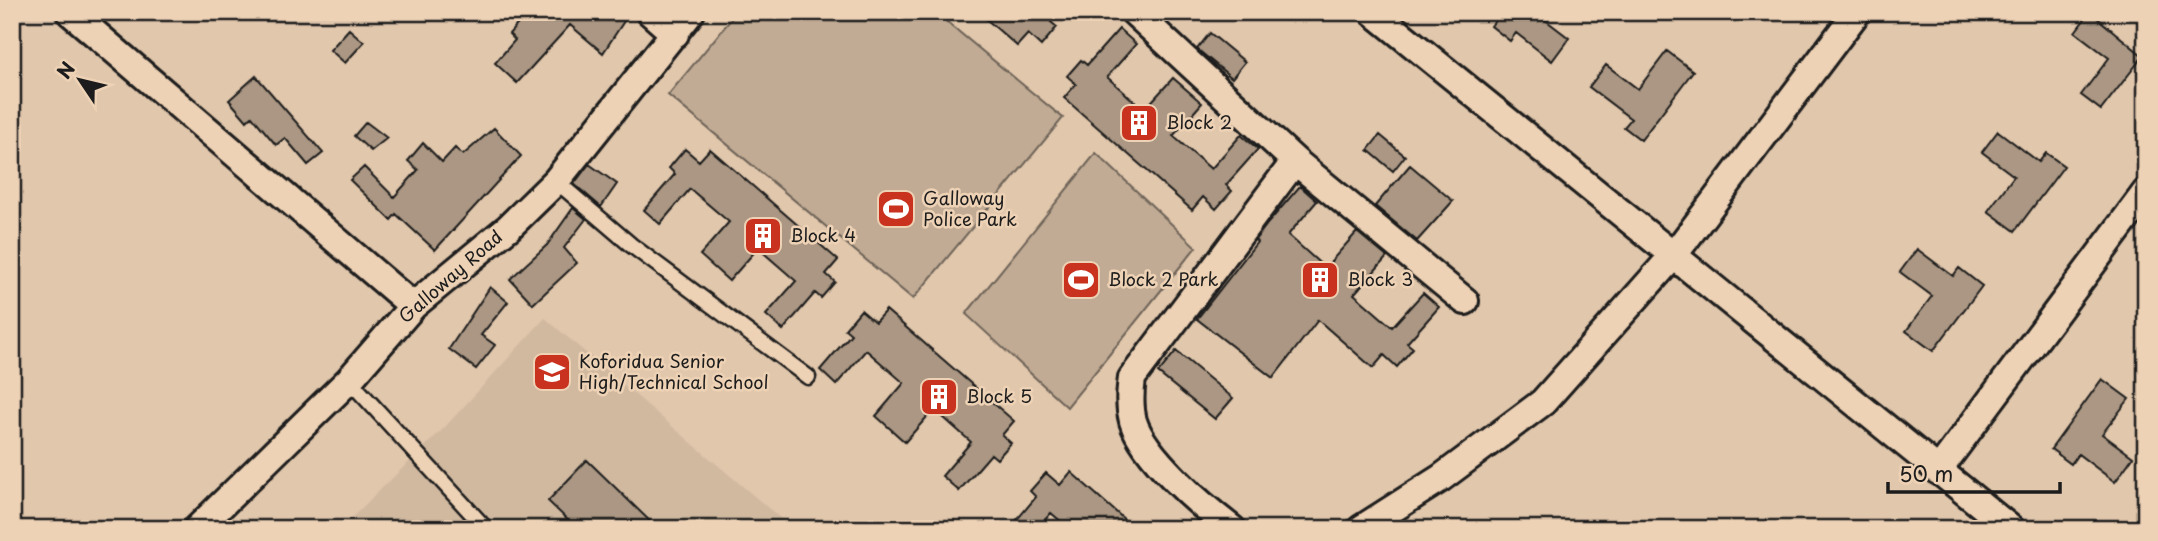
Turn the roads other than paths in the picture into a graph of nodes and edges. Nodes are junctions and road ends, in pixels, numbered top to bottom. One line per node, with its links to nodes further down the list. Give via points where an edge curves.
1 (70, 12): 14 (street)
2 (650, 12): 8 (street)
3 (691, 12): 8 (street, Galloway Road)
4 (1134, 12): 9 (street)
5 (1373, 12): 7 (street)
6 (1857, 12): 12 (street)
7 (1403, 21): 12 (street)
8 (675, 34): 10 (street, Galloway Road)
9 (1295, 161): 13 (street); 20 (street, via 1132,378 1133,422 1146,446 1208,511)
10 (556, 181): 14 (street, Galloway Road); 15 (lane, via 631,245)
11 (2146, 191): 17 (street)
12 (1673, 256): 17 (street); 21 (street, via 1542,402 1441,478)
13 (1465, 302)
14 (413, 306): 16 (street, Galloway Road)
15 (807, 377)
16 (349, 380): 18 (street, Galloway Road); 19 (lane)
17 (1938, 471): 22 (street)
18 (197, 529)
19 (486, 529)
20 (1232, 529)
21 (1361, 529)
22 (2011, 529)

